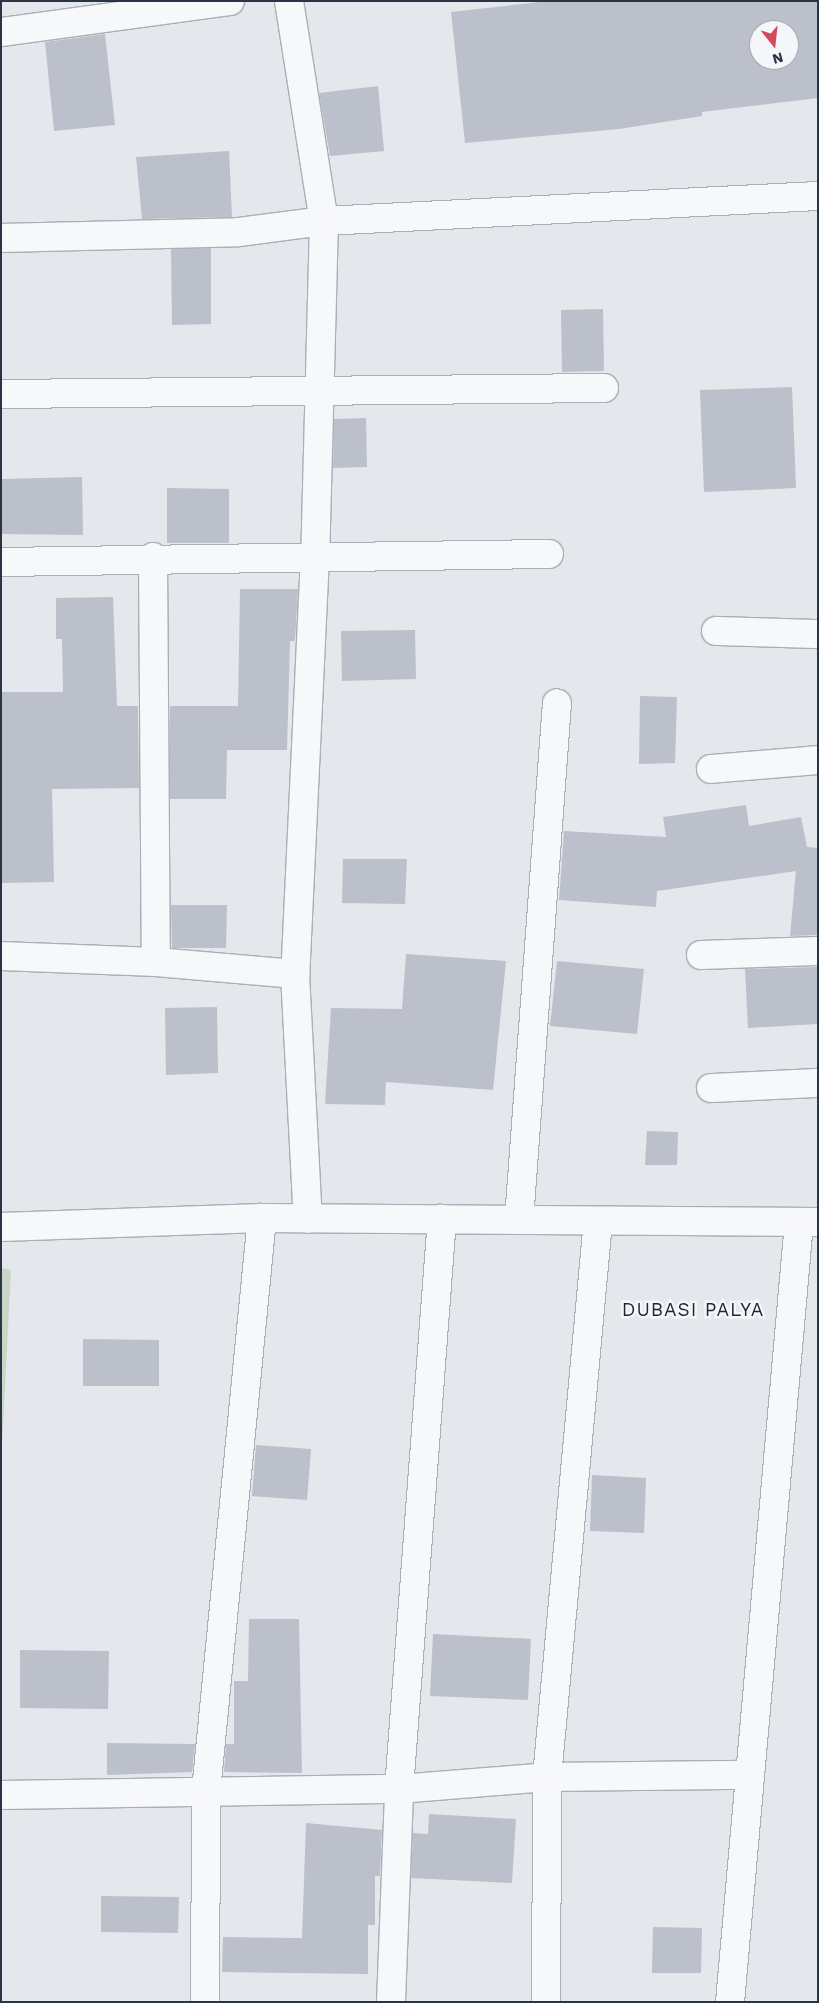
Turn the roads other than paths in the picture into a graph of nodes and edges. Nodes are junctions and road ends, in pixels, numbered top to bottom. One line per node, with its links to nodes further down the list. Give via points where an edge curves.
1 (289, 1): 6 (street)
2 (221, 2): 3 (street)
3 (66, 12): 4 (street)
4 (1, 32)
5 (818, 196): 6 (street)
6 (324, 221): 7 (street, via 240,232); 8 (street)
7 (1, 238)
8 (321, 388): 9 (street); 10 (street); 12 (street)
9 (604, 388)
10 (1, 394)
11 (549, 554): 12 (street)
12 (315, 556): 13 (street); 24 (street)
13 (153, 557): 14 (street); 23 (street)
14 (1, 562)
15 (716, 631): 16 (street)
16 (818, 634)
17 (557, 703): 30 (street)
18 (818, 760): 19 (street)
19 (711, 769)
20 (818, 951): 21 (street)
21 (701, 955)
22 (1, 956): 23 (street)
23 (156, 962): 24 (street)
24 (295, 974): 28 (street)
25 (818, 1083): 26 (street)
26 (711, 1088)
27 (262, 1218): 28 (street); 33 (street); 37 (street)
28 (308, 1219): 29 (street)
29 (442, 1220): 30 (street); 36 (street)
30 (519, 1220): 31 (street)
31 (598, 1220): 32 (street); 35 (street)
32 (808, 1222): 34 (street)
33 (1, 1227)
34 (750, 1774): 35 (street); 42 (street)
35 (547, 1777): 36 (street); 41 (street)
36 (400, 1789): 37 (street); 40 (street)
37 (206, 1791): 38 (street); 39 (street)
38 (1, 1795)
39 (205, 2002)
40 (391, 2002)
41 (546, 2002)
42 (730, 2002)

